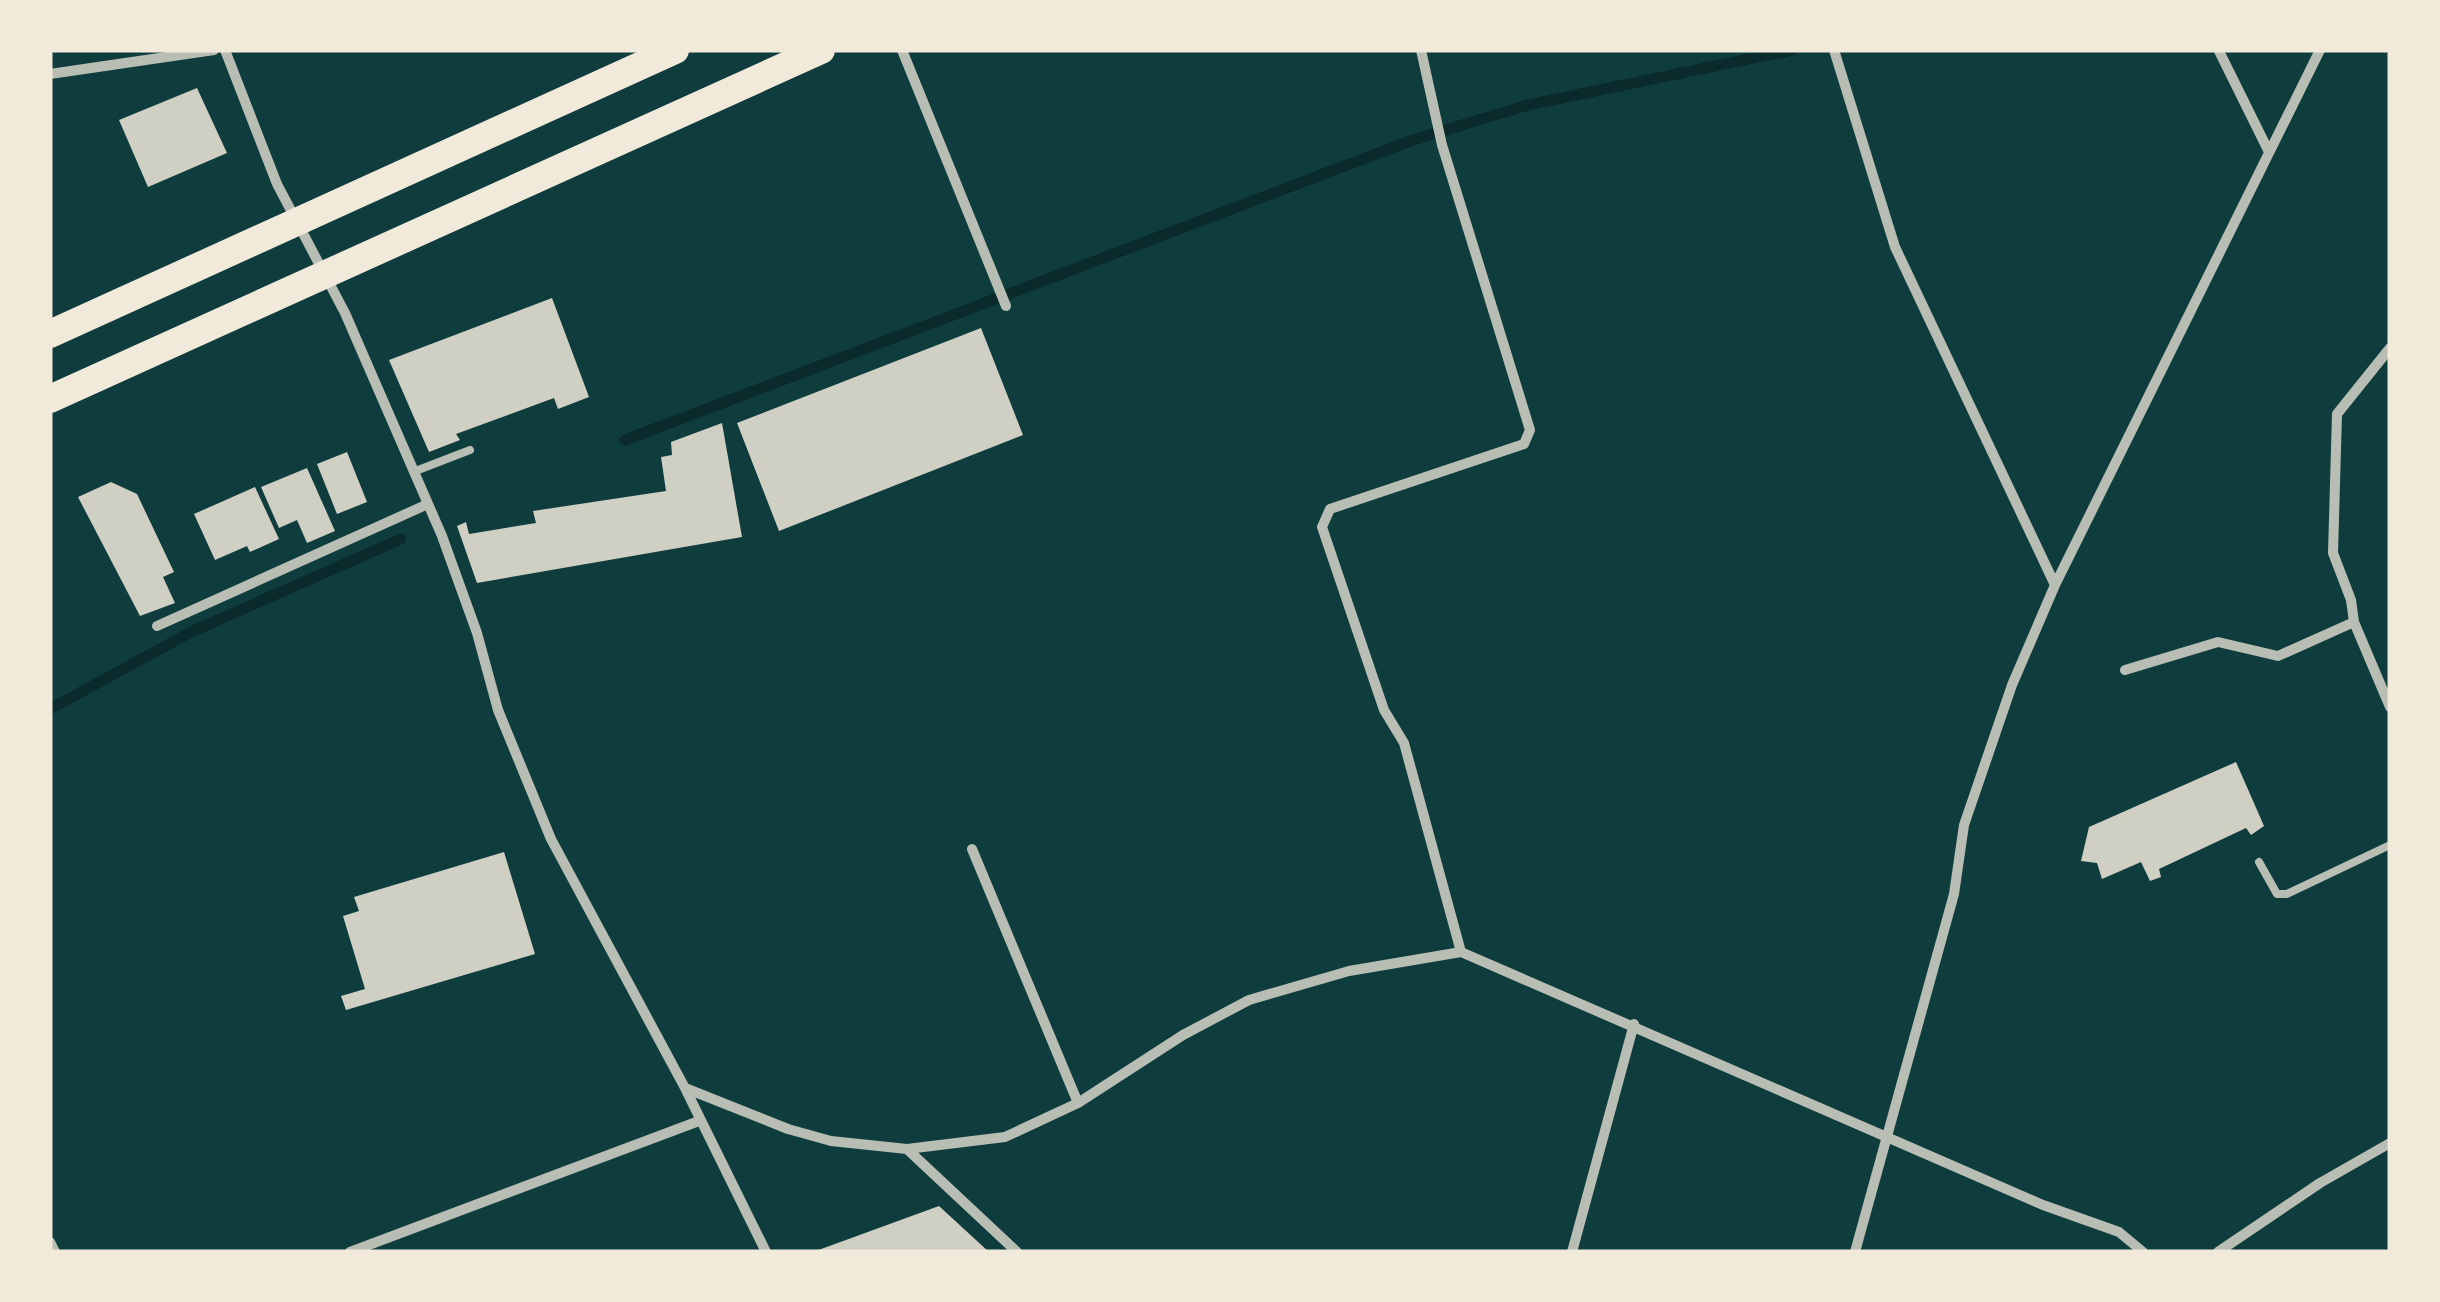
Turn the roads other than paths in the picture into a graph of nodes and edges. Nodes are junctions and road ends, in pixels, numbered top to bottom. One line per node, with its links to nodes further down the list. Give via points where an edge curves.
1 (214, 50): 10 (street)
2 (226, 50): 12 (street, via 277,184)
3 (675, 50): 12 (highway)
4 (821, 50): 13 (highway)
5 (902, 50): 14 (street)
6 (1421, 50): 29 (street, via 1442,146 1530,430 1524,444 1330,508 1322,527 1384,710 1404,744)
7 (1834, 50): 21 (street, via 1895,247)
8 (2320, 50): 11 (street)
9 (2220, 51): 11 (street)
10 (50, 74)
11 (2268, 152): 21 (street)
12 (300, 224): 13 (street); 15 (highway)
13 (325, 275): 17 (highway); 19 (street)
14 (1006, 306)
15 (50, 334)
16 (2390, 348): 22 (street, via 2337,414 2333,553)
17 (50, 399)
18 (470, 450): 19 (lane)
19 (413, 472): 20 (street)
20 (428, 504): 23 (street); 31 (street, via 477,632 498,710 551,838)
21 (2055, 585): 34 (street, via 2012,684 1964,826 1954,894)
22 (2354, 622): 24 (street, via 2278,656 2218,642); 25 (street)
23 (157, 626)
24 (2125, 670)
25 (2390, 707)
26 (2390, 845): 28 (lane, via 2287,894 2277,894)
27 (972, 849): 32 (street)
28 (2259, 862)
29 (1461, 952): 30 (street); 32 (street, via 1349,971 1249,1000 1183,1034)
30 (1634, 1024): 34 (street); 42 (street)
31 (685, 1088): 33 (street); 36 (street, via 831,1141)
32 (1078, 1104): 36 (street, via 1005,1136)
33 (699, 1121): 39 (street); 40 (street)
34 (1887, 1137): 43 (street); 44 (street, via 2120,1232)
35 (2390, 1143): 45 (street)
36 (907, 1148): 41 (street)
37 (50, 1242): 38 (street)
38 (54, 1252)
39 (350, 1252)
40 (766, 1252)
41 (1017, 1252)
42 (1572, 1252)
43 (1856, 1252)
44 (2143, 1252)
45 (2218, 1252)

